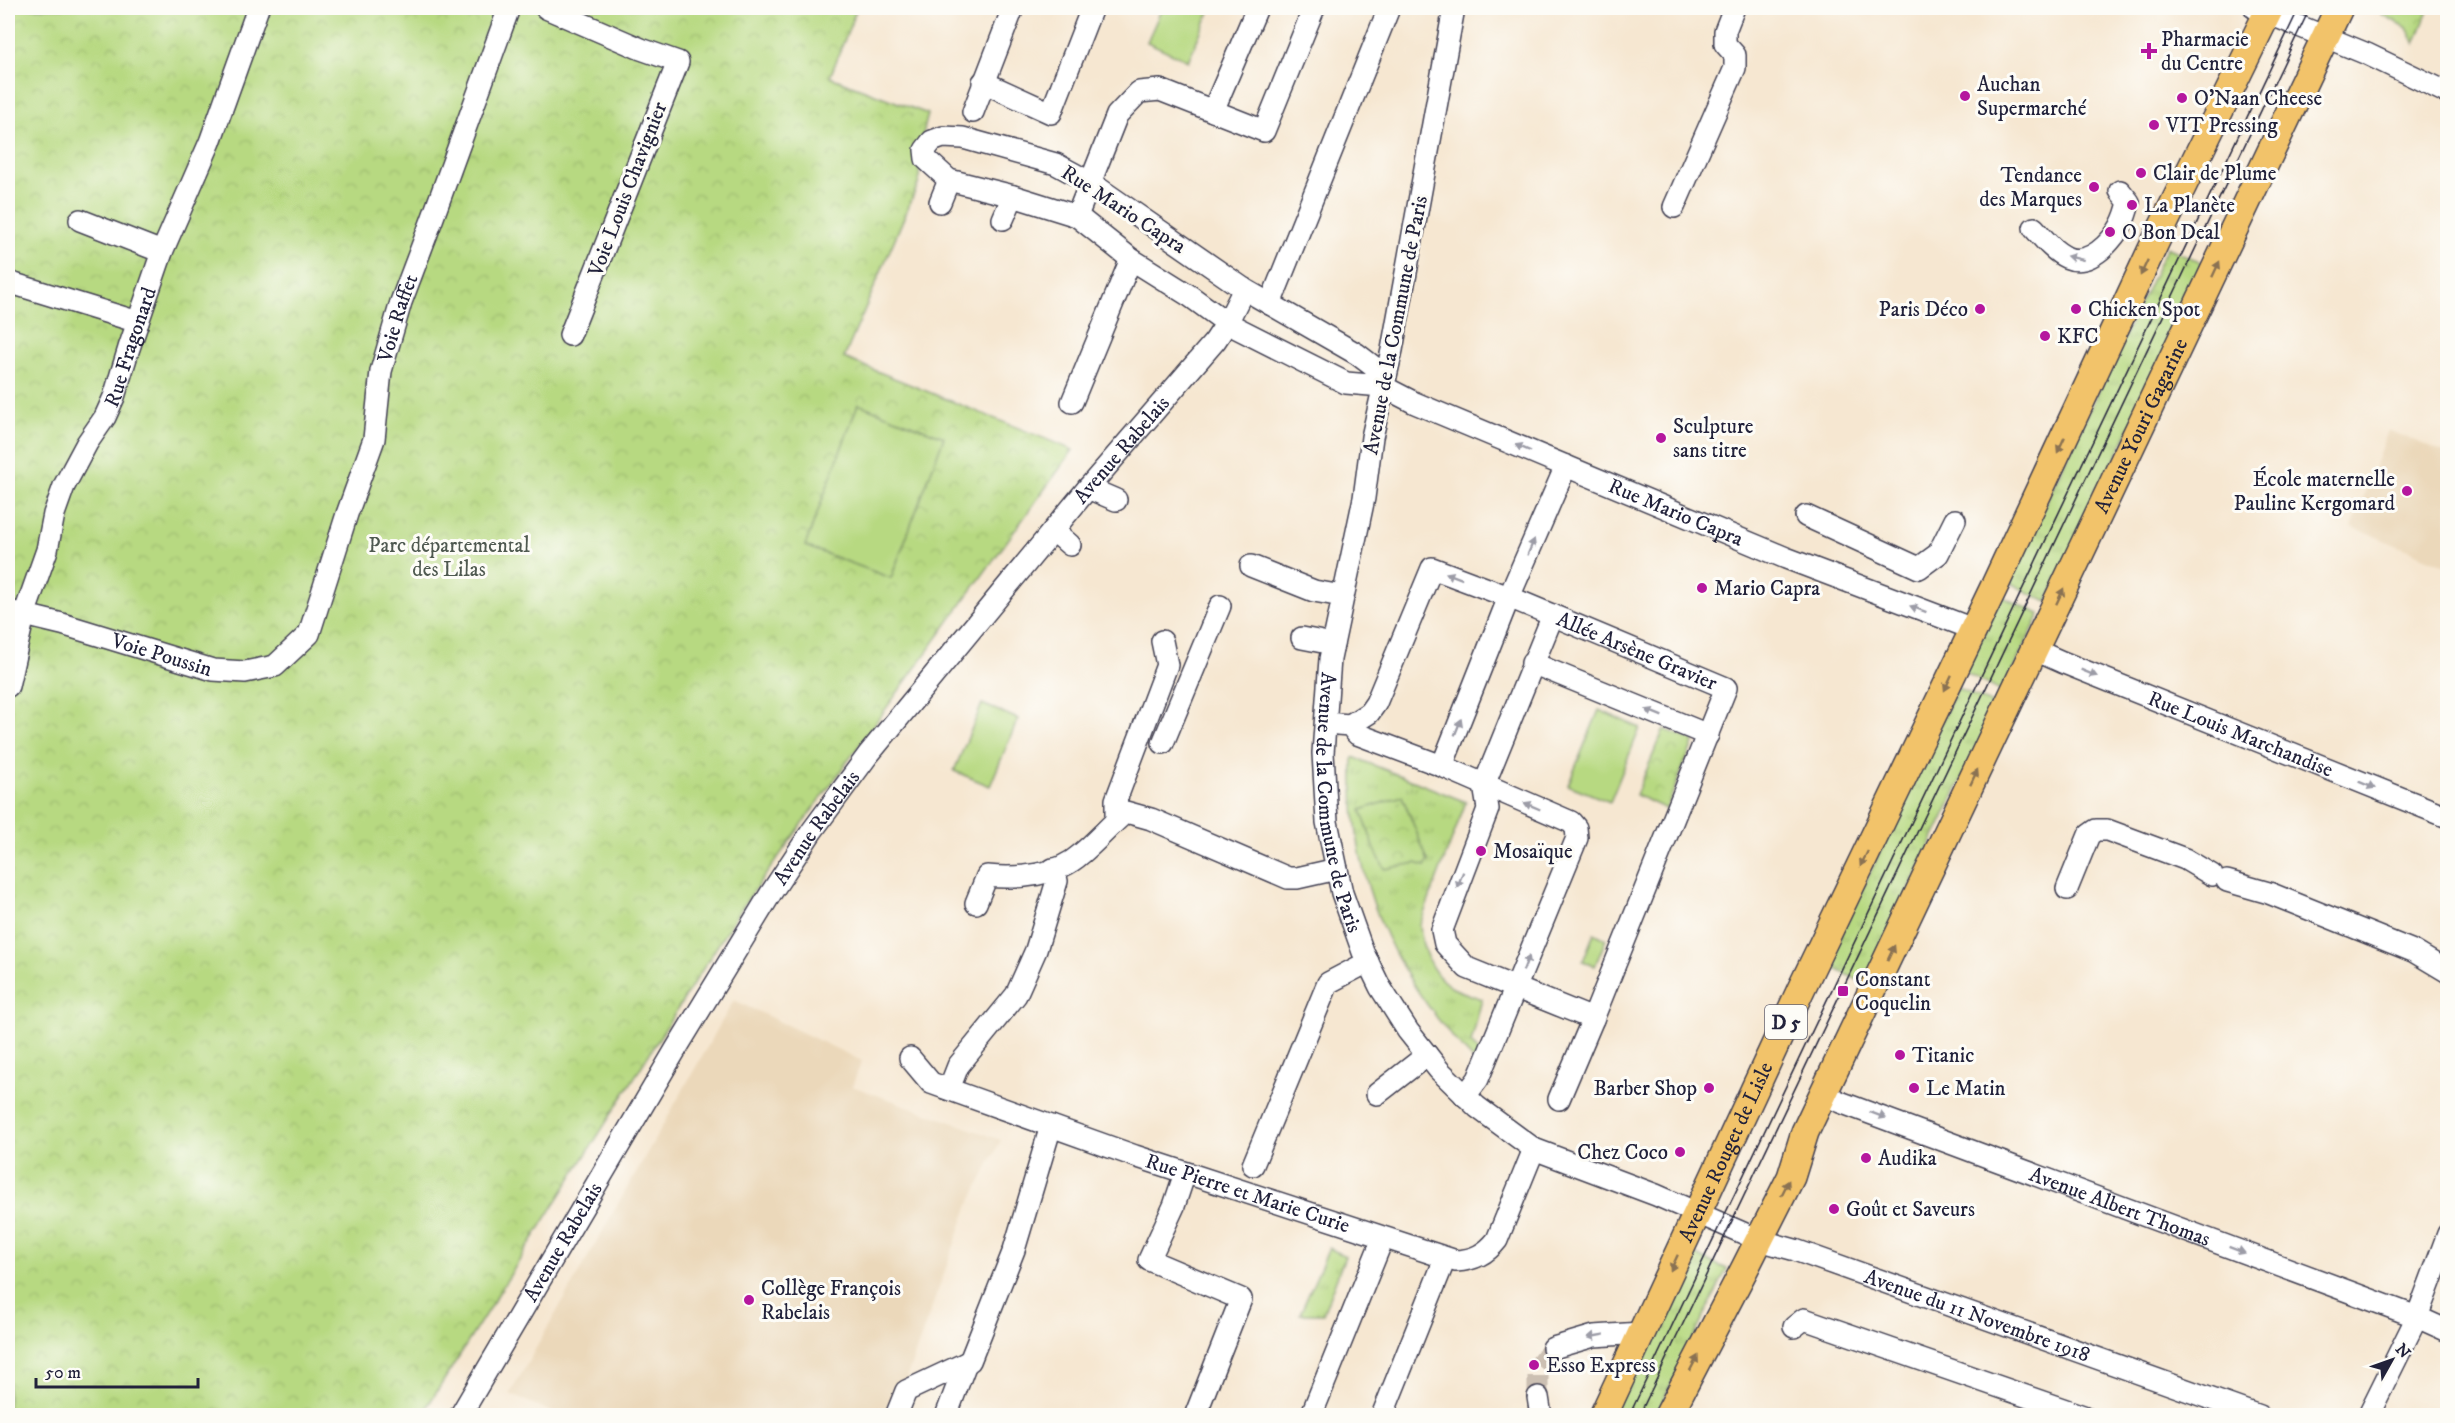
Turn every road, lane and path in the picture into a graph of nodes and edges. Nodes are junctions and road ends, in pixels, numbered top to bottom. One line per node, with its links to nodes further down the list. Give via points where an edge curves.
1 (258, 8): 28 (street, Rue Fragonard, via 210,142)
2 (509, 8): 52 (street, Voie Raffet, via 400,302 381,371 374,440)
3 (1013, 8): 14 (street)
4 (1092, 8): 14 (street, via 1051,113)
5 (1257, 8): 16 (street)
6 (1314, 8): 16 (street, via 1264,131)
7 (1389, 8): 32 (street)
8 (1454, 8): 36 (street, Avenue de la Commune de Paris)
9 (1734, 8): 23 (street, via 1725,31 1725,44 1735,55 1735,68)
10 (2339, 8): 13 (main road, Avenue Youri Gagarine)
11 (2264, 9): 13 (street); 51 (main road, D 5, one-way to 51)
12 (558, 10): 35 (street, Voie Louis Chavignier, via 678,62)
13 (2325, 38): 15 (street); 56 (main road, Avenue Youri Gagarine, one-way to 13)
14 (983, 82): 17 (street)
15 (2448, 93)
16 (1213, 111): 19 (street, via 1160,90 1139,92 1117,116)
17 (973, 112)
18 (949, 180): 19 (street, Rue Mario Capra, via 926,159 925,150 932,141 943,137 963,138 1056,164); 21 (street, Rue Mario Capra); 22 (street)
19 (1091, 183): 24 (street); 31 (street, Rue Mario Capra)
20 (2120, 191): 27 (street, one-way to 27, via 2128,202 2122,225 2089,259 2076,261 2053,249)
21 (1013, 196): 24 (street, Rue Mario Capra); 25 (street)
22 (940, 202)
23 (1674, 207)
24 (1077, 216): 29 (street, Rue Mario Capra)
25 (1003, 219)
26 (80, 220): 28 (street)
27 (2034, 228)
28 (162, 252): 33 (street, Rue Fragonard)
29 (1131, 259): 34 (street, Rue Mario Capra); 37 (street)
30 (8, 282): 33 (street)
31 (1244, 289): 32 (street, Rue Mario Capra); 34 (street, Avenue Rabelais)
32 (1270, 304): 36 (street, Rue Mario Capra, via 1357,354 1374,367)
33 (138, 322): 49 (street, Rue Fragonard, via 114,397 64,486 47,550)
34 (1227, 323): 36 (street, Rue Mario Capra, via 1346,383); 39 (street, Avenue Rabelais)
35 (570, 335)
36 (1382, 387): 38 (street, Rue Mario Capra, one-way to 36); 46 (street, Avenue de la Commune de Paris, via 1364,498)
37 (1072, 402)
38 (1566, 466): 47 (street, one-way to 38); 51 (street, Rue Mario Capra, one-way to 38, via 1786,558)
39 (1088, 488): 40 (street); 43 (street, Avenue Rabelais)
40 (1116, 500)
41 (1806, 516): 42 (street, via 1919,568 1938,554)
42 (1955, 520)
43 (1054, 531): 44 (street); 97 (street, Avenue Rabelais, via 868,755 806,840 676,1049)
44 (1070, 545)
45 (1251, 566): 46 (street, via 1314,591)
46 (1342, 596): 55 (street, Avenue de la Commune de Paris)
47 (1509, 597): 50 (street); 60 (street, one-way to 60, via 1432,568 1376,703 1369,713); 63 (street, one-way to 47)
48 (1220, 606): 62 (street)
49 (16, 613): 52 (street, Voie Poussin, via 213,670 245,672 275,666); 58 (street, Rue Fragonard)
50 (1553, 615): 57 (street, Allée Arsène Gravier); 61 (street, Allée Arsène Gravier, via 1726,687)
51 (1973, 629): 86 (main road, Avenue Rouget de Lisle / D 5, one-way to 86)
52 (309, 634)
53 (1302, 638): 55 (street)
54 (1162, 641): 66 (street, via 1167,665 1116,800)
55 (1333, 644): 59 (street, Avenue de la Commune de Paris)
56 (2035, 650): 65 (street, Rue Louis Marchandise, one-way to 65); 78 (main road, one-way to 56)
57 (1532, 663): 61 (street, one-way to 57); 64 (street, Allée Arsène Gravier)
58 (8, 686)
59 (1324, 722): 60 (street); 68 (street, Avenue de la Commune de Paris, via 1327,822)
60 (1350, 725): 63 (street, via 1357,734)
61 (1708, 735): 74 (street, Allée Arsène Gravier)
62 (1163, 743)
63 (1442, 766): 64 (street)
64 (1484, 785): 73 (street, Allée Arsène Gravier, one-way to 73, via 1488,809 1442,930 1445,944 1467,968); 73 (street, one-way to 64, via 1577,838 1576,828 1571,822)
65 (2448, 817)
66 (1116, 820): 67 (street, via 1080,856); 68 (street, via 1126,812 1151,819 1288,878)
67 (1053, 869): 70 (street, via 1043,874 1006,878 987,876); 77 (street, via 1057,881 1036,950 1016,995 958,1066)
68 (1337, 869): 71 (street, Avenue de la Commune de Paris)
69 (2067, 889): 72 (street, via 2089,835 2107,830 2185,859 2220,878 2269,893 2413,951)
70 (976, 903)
71 (1368, 962): 75 (street, Avenue de la Commune de Paris, via 1380,987); 84 (street, via 1328,982)
72 (2448, 972)
73 (1516, 989): 74 (street, Allée Arsène Gravier); 80 (street, via 1478,1079)
74 (1593, 1019): 81 (street, Allée Arsène Gravier)
75 (1426, 1055): 79 (street); 80 (street, Avenue de la Commune de Paris)
76 (910, 1058): 77 (street, Rue Pierre et Marie Curie, via 931,1083)
77 (949, 1089): 82 (street, Rue Pierre et Marie Curie)
78 (1823, 1093): 89 (main road, one-way to 78, via 1791,1177); 91 (street, Avenue Albert Thomas, one-way to 91)
79 (1377, 1094)
80 (1466, 1096): 83 (street, Avenue de la Commune de Paris)
81 (1559, 1099)
82 (1051, 1126): 85 (street, Rue Pierre et Marie Curie); 96 (street, via 1014,1250 974,1354)
83 (1534, 1149): 86 (street, Avenue de la Commune de Paris); 90 (street, Rue Pierre et Marie Curie, via 1505,1224 1489,1250 1468,1260)
84 (1253, 1165)
85 (1185, 1173): 88 (street, Rue Pierre et Marie Curie); 101 (street, via 1149,1260 1241,1299)
86 (1697, 1213): 89 (street, Avenue du 11 Novembre 1918); 94 (main road, Avenue Rouget de Lisle / D 5, one-way to 94)
87 (2448, 1234): 91 (street)
88 (1383, 1238): 90 (street, Rue Pierre et Marie Curie); 102 (street)
89 (1759, 1240): 98 (main road, one-way to 89); 106 (street, Avenue du 11 Novembre 1918)
90 (1445, 1259): 103 (street)
91 (2417, 1317): 93 (street, Avenue Albert Thomas); 107 (street)
92 (1794, 1328): 105 (street, via 1804,1319)
93 (2448, 1331)
94 (1641, 1333): 95 (street, one-way to 95, via 1594,1335); 104 (main road, Avenue Rouget de Lisle / D 5)
95 (1553, 1348)
96 (966, 1363): 99 (street, via 906,1391); 100 (street)
97 (467, 1412)
98 (1673, 1412)
99 (896, 1416)
100 (946, 1416)
101 (1195, 1416)
102 (1311, 1416)
103 (1382, 1416)
104 (1603, 1416)
105 (2083, 1416)
106 (2259, 1416)
107 (2368, 1416)

